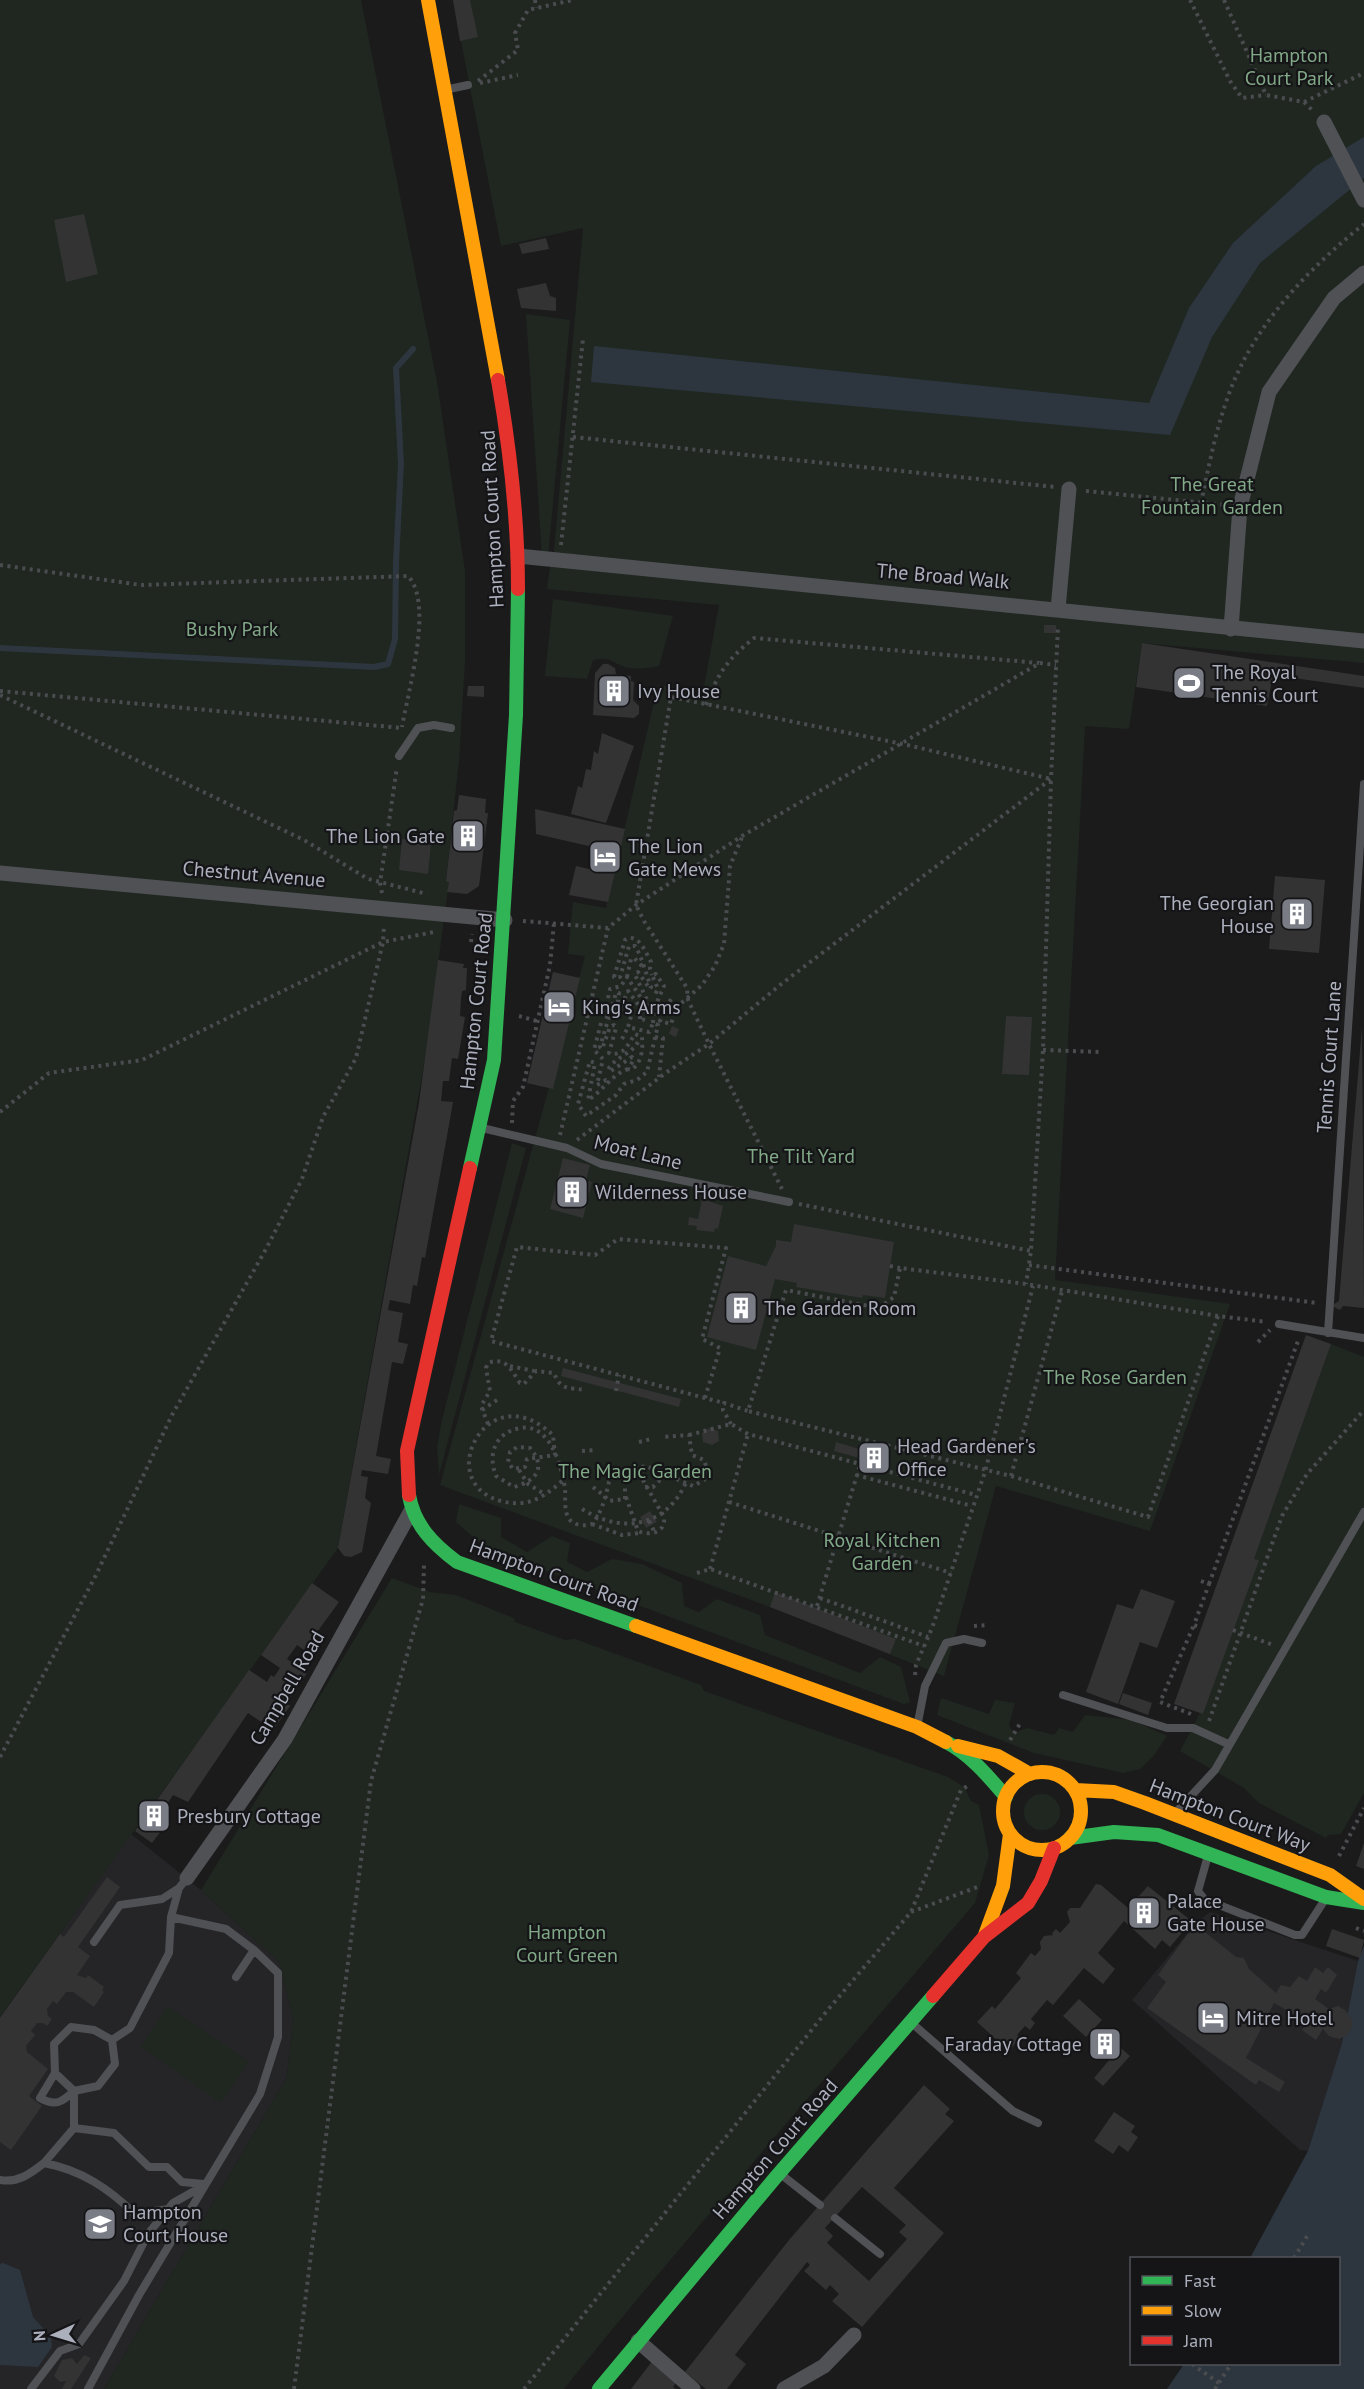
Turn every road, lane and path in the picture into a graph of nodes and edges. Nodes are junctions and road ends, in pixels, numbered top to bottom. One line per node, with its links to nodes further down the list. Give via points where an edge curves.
1 (428, 0): 10 (main road, Hampton Court Road)
2 (535, 0): 6 (path)
3 (573, 0): 6 (path)
4 (1190, 0): 11 (path, via 1242,98)
5 (1224, 0): 11 (path)
6 (536, 8): 9 (path, via 528,10 515,33 518,50)
7 (1364, 73): 12 (path)
8 (518, 75): 9 (path)
9 (471, 85): 10 (lane)
10 (444, 90): 22 (main road, Hampton Court Road, via 507,430)
11 (1266, 95): 12 (path)
12 (1304, 102): 13 (path)
13 (1324, 122): 14 (street)
14 (1362, 196)
15 (1364, 224): 20 (path, via 1301,280 1257,339 1230,389 1213,442)
16 (1364, 273): 21 (street, via 1334,298 1269,392)
17 (584, 339): 18 (path)
18 (573, 437): 19 (path); 23 (path)
19 (1069, 489): 20 (path); 26 (street)
20 (1202, 503): 21 (path)
21 (1240, 507): 27 (street)
22 (518, 556): 23 (street, The Broad Walk); 45 (main road, Hampton Court Road, via 515,770)
23 (559, 561): 26 (street, The Broad Walk)
24 (0, 566): 25 (path, via 141,585)
25 (408, 576)
26 (1058, 609): 27 (street, The Broad Walk)
27 (1231, 629): 29 (street, The Broad Walk)
28 (1057, 638): 31 (path)
29 (1364, 641)
30 (1040, 663): 31 (path); 33 (path, via 754,638 736,652 717,676); 36 (path)
31 (1056, 665): 38 (path)
32 (0, 693): 34 (path); 42 (path, via 304,840 368,879)
33 (706, 705): 36 (path); 43 (path, via 671,697)
34 (402, 728)
35 (451, 728): 37 (lane, via 418,728)
36 (903, 744): 38 (path); 40 (path)
37 (399, 756)
38 (1051, 779): 73 (path, via 780,985); 74 (path)
39 (1364, 784): 94 (lane, Tennis Court Lane)
40 (742, 836): 43 (path); 58 (path, via 730,866 724,944 715,966)
41 (0, 873): 44 (street, Chestnut Avenue)
42 (435, 896)
43 (636, 905): 48 (path); 58 (path, via 687,988)
44 (385, 907): 45 (street, Chestnut Avenue); 51 (path)
45 (505, 920): 82 (main road, Hampton Court Road, via 494,1060)
46 (522, 921): 47 (path)
47 (554, 923): 48 (path); 64 (path, via 550,965)
48 (608, 928): 84 (path)
49 (442, 930): 51 (path)
50 (472, 933): 52 (path)
51 (383, 942): 81 (path, via 142,1060 49,1073); 172 (path, via 356,1058 323,1117 302,1179 172,1415 96,1575)
52 (471, 942)
53 (642, 966): 54 (path, via 643,960 631,944 620,977 614,977 628,938 637,940 644,949); 55 (path, via 631,958); 59 (path, via 650,989 638,972 634,975)
54 (652, 975): 56 (path, via 658,989); 66 (path, via 664,986 654,1009)
55 (627, 977): 59 (path); 62 (path, via 621,986 610,989 604,1012)
56 (654, 996)
57 (671, 999): 67 (path)
58 (688, 1000): 67 (path, via 677,1007 671,1024); 73 (path)
59 (647, 1007): 63 (path, via 640,1021 640,1006 628,991)
60 (632, 1014): 69 (path)
61 (516, 1015): 64 (path)
62 (608, 1017): 63 (path, via 619,993); 68 (path, via 602,1049)
63 (616, 1017): 68 (path)
64 (537, 1021): 83 (path, via 523,1087 513,1101 514,1118)
65 (601, 1023): 76 (path, via 594,1050 602,1057)
66 (653, 1023): 67 (path); 69 (path, via 649,1032)
67 (659, 1023): 70 (path)
68 (614, 1025): 78 (path, via 611,1054 625,1050 635,1035 642,1037 640,1060 636,1067)
69 (628, 1027): 71 (path)
70 (655, 1037): 77 (path, via 646,1072 624,1084 616,1095 586,1116 578,1104 590,1061); 79 (path, via 663,1038)
71 (622, 1039)
72 (638, 1042): 78 (path, via 608,1070 632,1057)
73 (709, 1044): 79 (path); 86 (path)
74 (1043, 1050): 75 (path); 87 (path)
75 (1101, 1052)
76 (601, 1065): 77 (path); 80 (path, via 597,1085)
77 (594, 1066): 80 (path, via 588,1100)
78 (628, 1069): 80 (path)
79 (659, 1077): 85 (path)
80 (611, 1081)
81 (0, 1112)
82 (480, 1128): 83 (lane, Moat Lane); 140 (main road, Hampton Court Road, via 407,1451)
83 (509, 1134): 84 (lane, Moat Lane)
84 (558, 1145): 85 (lane, Moat Lane)
85 (567, 1148): 86 (lane, Moat Lane, via 601,1164)
86 (789, 1202): 87 (path)
87 (1031, 1251): 88 (path)
88 (1029, 1265): 91 (path); 94 (path)
89 (890, 1266): 90 (path)
90 (900, 1268): 91 (path); 110 (path, via 894,1297 879,1308 786,1290)
91 (1026, 1284): 92 (path)
92 (1033, 1286): 93 (path); 126 (path)
93 (1062, 1291): 95 (path); 128 (path)
94 (1330, 1304): 98 (lane, Tennis Court Lane)
95 (1218, 1316): 96 (path); 128 (path, via 1148,1517)
96 (1279, 1324): 97 (lane)
97 (1303, 1329): 98 (lane); 152 (path)
98 (1328, 1333): 99 (lane)
99 (1364, 1338)
100 (510, 1366): 101 (path); 101 (path, via 524,1384); 108 (path, via 503,1362 488,1363 490,1391)
101 (536, 1371): 103 (path, via 554,1373 558,1384 566,1388)
102 (619, 1375): 104 (path); 105 (path); 105 (path, via 491,1341 517,1247 595,1255 618,1239 726,1248 702,1339 720,1348)
103 (585, 1390)
104 (616, 1391)
105 (705, 1398): 107 (path)
106 (497, 1400): 108 (path)
107 (724, 1403): 110 (path); 112 (path, via 723,1410)
108 (482, 1410): 111 (path)
109 (1364, 1410): 158 (path, via 1293,1495 1270,1545)
110 (748, 1411): 126 (path)
111 (488, 1424): 120 (path, via 508,1417 524,1418 553,1435); 133 (path, via 468,1458 478,1491 504,1502 525,1505)
112 (731, 1424): 113 (path); 114 (path)
113 (748, 1434): 122 (path); 137 (path)
114 (689, 1435): 115 (path); 125 (path, via 692,1455 704,1460 706,1466 704,1480 693,1486)
115 (661, 1437)
116 (651, 1439): 117 (path)
117 (639, 1442)
118 (597, 1450): 119 (path)
119 (582, 1451)
120 (555, 1455): 121 (path); 129 (path); 130 (path, via 550,1440 527,1427 500,1437 491,1456 495,1476 514,1487)
121 (537, 1458): 123 (path, via 527,1459 525,1467); 123 (path, via 530,1448 517,1447 510,1452 508,1462); 130 (path, via 540,1464)
122 (860, 1465): 127 (path); 134 (path)
123 (519, 1470): 130 (path)
124 (691, 1470): 142 (path, bridge, via 684,1490 668,1509)
125 (658, 1471): 132 (path, via 659,1481 653,1487); 132 (path, via 646,1466 636,1468)
126 (985, 1472): 128 (path); 134 (path)
127 (856, 1475): 138 (path); 147 (path)
128 (1011, 1476)
129 (562, 1481): 133 (path); 143 (path, via 570,1520 578,1525)
130 (528, 1484): 133 (path)
131 (590, 1485): 135 (path)
132 (644, 1487): 145 (path, via 664,1517)
133 (546, 1495)
134 (976, 1495): 138 (path)
135 (604, 1496): 136 (path, via 616,1502); 136 (path, via 615,1477 625,1479); 143 (path)
136 (626, 1496): 144 (path)
137 (729, 1502): 147 (path); 148 (path)
138 (972, 1506): 150 (path)
139 (582, 1509): 142 (path, bridge, via 610,1523)
140 (411, 1511): 146 (main road, Hampton Court Road); 184 (street, Campbell Road, via 285,1739)
141 (1364, 1512): 162 (lane)
142 (649, 1521): 145 (path)
143 (592, 1524): 144 (path, via 622,1535)
144 (641, 1533): 145 (path)
145 (655, 1533)
146 (425, 1536): 167 (main road, Hampton Court Road, via 440,1551 473,1569); 217 (path, via 423,1599 372,1781)
147 (838, 1537): 150 (path); 153 (path)
148 (710, 1569): 149 (path); 154 (path)
149 (698, 1573)
150 (951, 1573): 159 (path)
151 (1201, 1581): 152 (path)
152 (1209, 1584): 155 (path)
153 (820, 1598): 154 (path); 159 (path)
154 (817, 1606): 161 (path)
155 (1194, 1625): 156 (path); 165 (path, via 1160,1702)
156 (1201, 1628)
157 (1233, 1630): 158 (path)
158 (1240, 1632): 162 (path); 165 (path)
159 (928, 1637): 161 (path)
160 (982, 1642): 167 (lane, via 964,1639 946,1643 925,1686)
161 (924, 1646): 163 (path, via 916,1665)
162 (1285, 1650): 168 (lane)
163 (915, 1682)
164 (1063, 1695): 169 (lane, via 1167,1728 1193,1728)
165 (1208, 1720): 168 (path)
166 (1021, 1722): 170 (path)
167 (916, 1727): 171 (main road, Hampton Court Road)
168 (1235, 1731): 169 (lane)
169 (1228, 1744): 178 (lane, via 1215,1770)
170 (1007, 1745)
171 (955, 1746): 173 (main road, Hampton Court Road, via 998,1756); 176 (main road, Hampton Court Road)
172 (0, 1757)
173 (1030, 1774): 175 (main road, via 1058,1776); 176 (main road, via 1017,1780)
174 (966, 1787): 188 (path, via 960,1790)
175 (1075, 1790): 178 (main road, Hampton Court Way, via 1114,1792); 180 (main road, via 1080,1821)
176 (1005, 1797): 179 (main road, via 1003,1816)
177 (1364, 1808): 183 (path)
178 (1174, 1814): 187 (main road, Hampton Court Way, via 1330,1875)
179 (1010, 1834): 181 (main road, via 1026,1847); 190 (main road, Hampton Court Road, via 1001,1899)
180 (1070, 1838): 181 (main road); 182 (main road, Hampton Court Way, via 1131,1831 1158,1834)
181 (1054, 1848): 190 (main road, Hampton Court Road, via 1028,1903)
182 (1208, 1852): 186 (main road, Hampton Court Way); 186 (lane, via 1198,1891 1203,1899 1295,1935 1302,1935)
183 (1338, 1859)
184 (183, 1883): 189 (lane); 191 (lane, via 162,1899 120,1905)
185 (985, 1884): 188 (path)
186 (1326, 1897): 187 (main road, Hampton Court Way)
187 (1364, 1901)
188 (911, 1912): 218 (path, via 826,2012)
189 (171, 1917): 192 (lane, via 226,1929); 195 (lane, via 169,1953 130,2028)
190 (984, 1937): 194 (main road, Hampton Court Road)
191 (94, 1942)
192 (254, 1950): 193 (lane); 203 (lane, via 278,1973 278,2037 260,2094)
193 (236, 1977)
194 (910, 2022): 198 (lane, via 1013,2111); 201 (main road, Hampton Court Road)
195 (112, 2040): 196 (lane, via 94,2030 71,2027 54,2044); 197 (lane, via 115,2064 98,2086)
196 (55, 2073): 197 (lane); 197 (lane, via 40,2098 50,2104 61,2103)
197 (74, 2091): 199 (lane)
198 (1038, 2123)
199 (74, 2128): 200 (lane); 203 (lane, via 114,2133 149,2167 167,2167 182,2182)
200 (44, 2163): 202 (lane, via 12,2182); 205 (lane, via 88,2176 135,2214)
201 (779, 2173): 204 (lane); 211 (main road, Hampton Court Road)
202 (0, 2180)
203 (206, 2184): 205 (lane); 216 (lane)
204 (820, 2205)
205 (168, 2209): 215 (lane, via 148,2234 124,2282 79,2344 60,2351)
206 (835, 2218): 208 (lane)
207 (1309, 2233): 209 (path)
208 (880, 2254)
209 (1295, 2257)
210 (854, 2335): 221 (street, via 824,2367)
211 (638, 2341): 219 (main road, Hampton Court Road); 220 (street)
212 (1192, 2365): 214 (path)
213 (1230, 2365): 214 (path)
214 (1219, 2383): 222 (path)
215 (31, 2389)
216 (88, 2389)
217 (294, 2389)
218 (524, 2389)
219 (599, 2389)
220 (693, 2389)
221 (784, 2389)
222 (1215, 2389)

